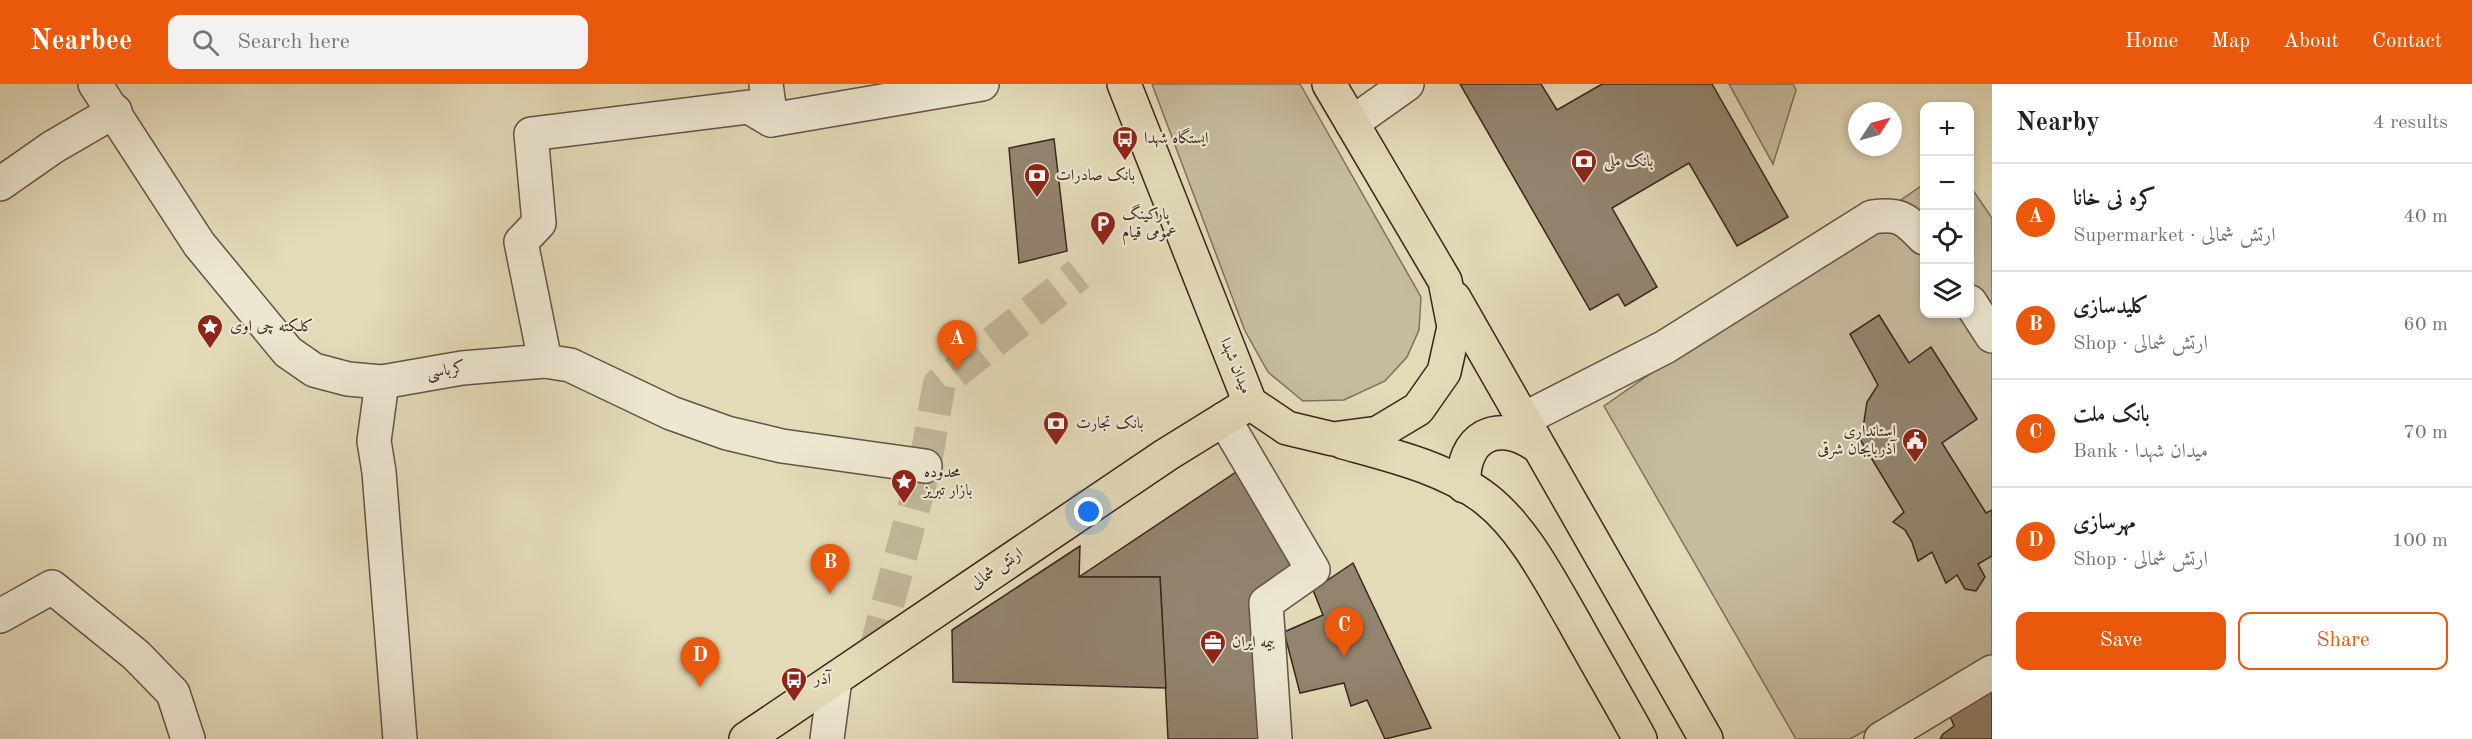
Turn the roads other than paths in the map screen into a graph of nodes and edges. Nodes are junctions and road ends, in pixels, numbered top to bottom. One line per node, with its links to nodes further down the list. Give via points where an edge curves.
1 (95, 84): 7 (street, کرباسی)
2 (766, 84): 8 (street)
3 (982, 84): 8 (street)
4 (1124, 84): 17 (main road, میدان شهدا)
5 (1329, 84): 9 (main road, میدان شهدا)
6 (1407, 84): 9 (street)
7 (115, 111): 10 (street); 16 (street, کرباسی, via 199,244 288,352 314,370)
8 (771, 120): 15 (street, via 749,107 531,134 539,223 521,242)
9 (1352, 123): 12 (main road, میدان شهدا)
10 (0, 184)
11 (1920, 234): 18 (street, via 1894,214 1872,217)
12 (1445, 281): 18 (main road); 19 (main road, میدان شهدا, via 1454,327 1444,372 1418,409 1378,433)
13 (1974, 308): 14 (street)
14 (1992, 336)
15 (545, 361): 16 (street, کرباسی, via 462,368); 20 (street, کرباسی, via 570,365 671,413 727,433 782,446)
16 (381, 382): 26 (street, via 374,441)
17 (1237, 411): 19 (main road, میدان شهدا); 24 (main road, ارتش شمالی); 29 (street, via 1313,570 1266,603)
18 (1529, 432): 21 (main road, via 1502,431 1484,436 1466,458); 31 (main road)
19 (1333, 439): 21 (main road, via 1396,457)
20 (925, 466)
21 (1464, 486): 30 (main road, via 1512,524 1549,578)
22 (0, 616): 25 (street, via 52,587 136,655 172,693)
23 (1992, 672): 32 (street)
24 (835, 679): 27 (main road, ارتش شمالی); 28 (street)
25 (188, 739)
26 (399, 739)
27 (746, 739)
28 (827, 739)
29 (1275, 739)
30 (1640, 739)
31 (1706, 739)
32 (1881, 739)

